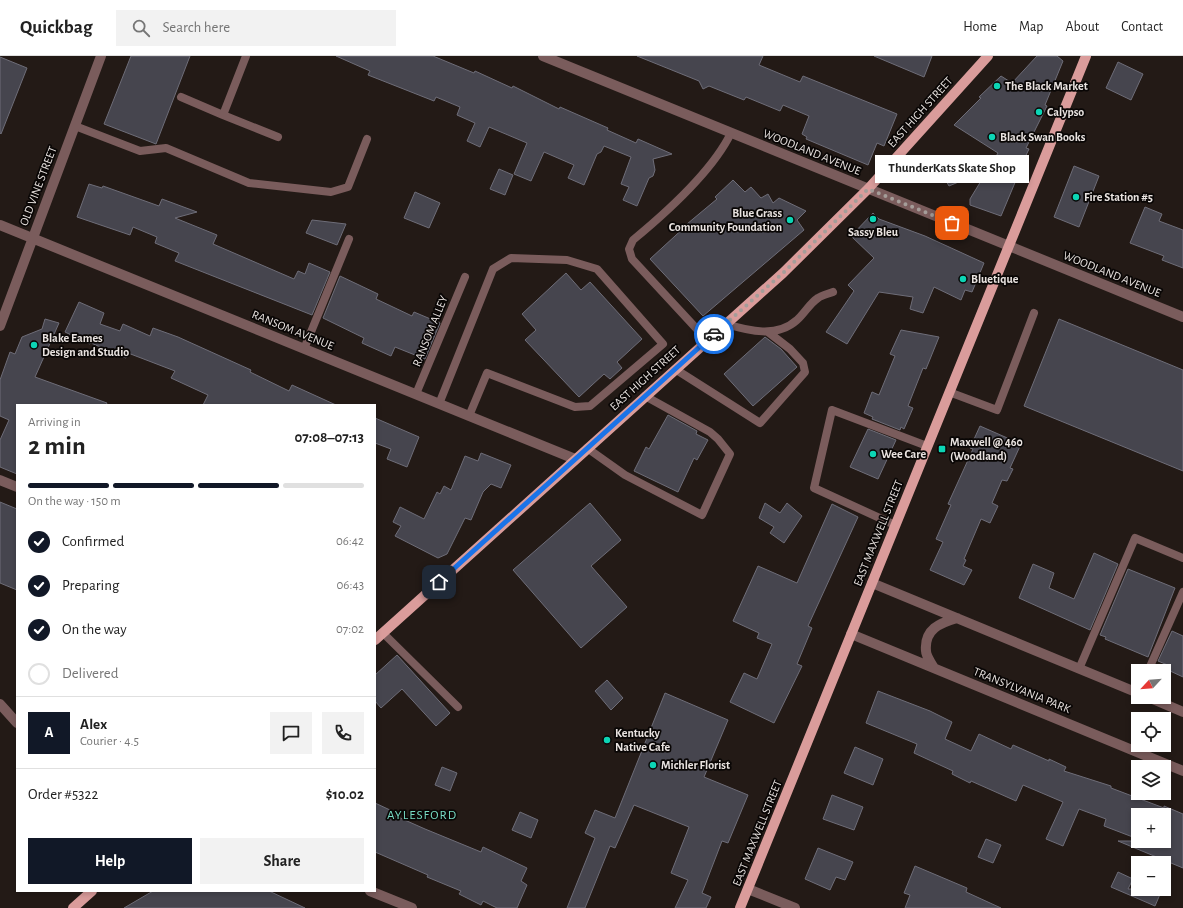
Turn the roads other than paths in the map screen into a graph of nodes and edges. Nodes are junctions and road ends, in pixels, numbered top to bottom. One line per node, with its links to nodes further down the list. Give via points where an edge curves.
1 (101, 56): 8 (street, OLD VINE STREET)
2 (246, 56): 7 (lane)
3 (543, 56): 9 (street, WOODLAND AVENUE)
4 (988, 56): 12 (main road, EAST HIGH STREET)
5 (1086, 56): 16 (main road, EAST MAXWELL STREET)
6 (181, 97): 7 (lane)
7 (223, 116): 10 (lane)
8 (75, 126): 11 (lane, via 140,151 166,148 249,183 331,192 348,187); 14 (street, OLD VINE STREET)
9 (731, 132): 12 (street, WOODLAND AVENUE); 24 (lane, via 723,148 682,196 633,240 628,250 632,260)
10 (278, 137)
11 (367, 139)
12 (868, 189): 16 (street, WOODLAND AVENUE); 21 (main road, EAST HIGH STREET, via 783,273)
13 (0, 225): 14 (street, RANSOM AVENUE)
14 (33, 238): 22 (street, OLD VINE STREET); 25 (street, RANSOM AVENUE)
15 (349, 239): 25 (lane)
16 (1008, 246): 20 (street, WOODLAND AVENUE); 27 (main road, EAST MAXWELL STREET)
17 (464, 277): 28 (lane, RANSOM ALLEY)
18 (833, 292): 23 (lane, via 818,298 796,322)
19 (1034, 313): 27 (lane, via 997,410)
20 (1183, 317)
21 (726, 324): 23 (lane); 24 (main road, EAST HIGH STREET)
22 (0, 326)
23 (768, 332): 26 (lane, via 803,363 805,372 760,423)
24 (707, 340): 26 (main road, EAST HIGH STREET)
25 (304, 349): 28 (street, RANSOM AVENUE)
26 (675, 369): 29 (main road, EAST HIGH STREET)
27 (949, 392): 32 (main road, EAST MAXWELL STREET)
28 (416, 394): 30 (street, RANSOM AVENUE)
29 (645, 396): 33 (main road, EAST HIGH STREET); 33 (lane, via 710,432 730,454 702,515 625,475)
30 (439, 404): 31 (street, RANSOM AVENUE); 31 (lane, via 493,269 511,258 567,260 597,268 663,344 590,406 575,407 487,373)
31 (469, 416): 34 (street, RANSOM AVENUE)
32 (927, 446): 37 (main road, EAST MAXWELL STREET); 37 (lane, via 832,410 814,488)
33 (587, 448): 34 (main road, EAST HIGH STREET)
34 (575, 459): 43 (main road, EAST HIGH STREET)
35 (0, 480): 36 (street)
36 (16, 487)
37 (895, 525): 39 (main road, EAST MAXWELL STREET)
38 (1183, 558): 46 (lane, via 1135,538)
39 (872, 583): 41 (street); 42 (main road, EAST MAXWELL STREET)
40 (1183, 592): 44 (lane)
41 (957, 618): 45 (street, via 939,624 928,635 925,652); 46 (street)
42 (851, 634): 45 (street, TRANSYLVANIA PARK); 54 (main road, EAST MAXWELL STREET)
43 (379, 637): 50 (lane)
44 (1151, 664)
45 (934, 668): 53 (street, TRANSYLVANIA PARK)
46 (1079, 669): 47 (street)
47 (1131, 690)
48 (0, 704): 52 (street)
49 (1164, 704): 51 (street)
50 (458, 707)
51 (1183, 712)
52 (16, 722)
53 (1183, 771)
54 (748, 889): 59 (main road, EAST MAXWELL STREET); 60 (street)
55 (91, 892): 57 (main road)
56 (372, 892): 58 (street)
57 (73, 908)
58 (412, 908)
59 (740, 908)
60 (795, 908)

